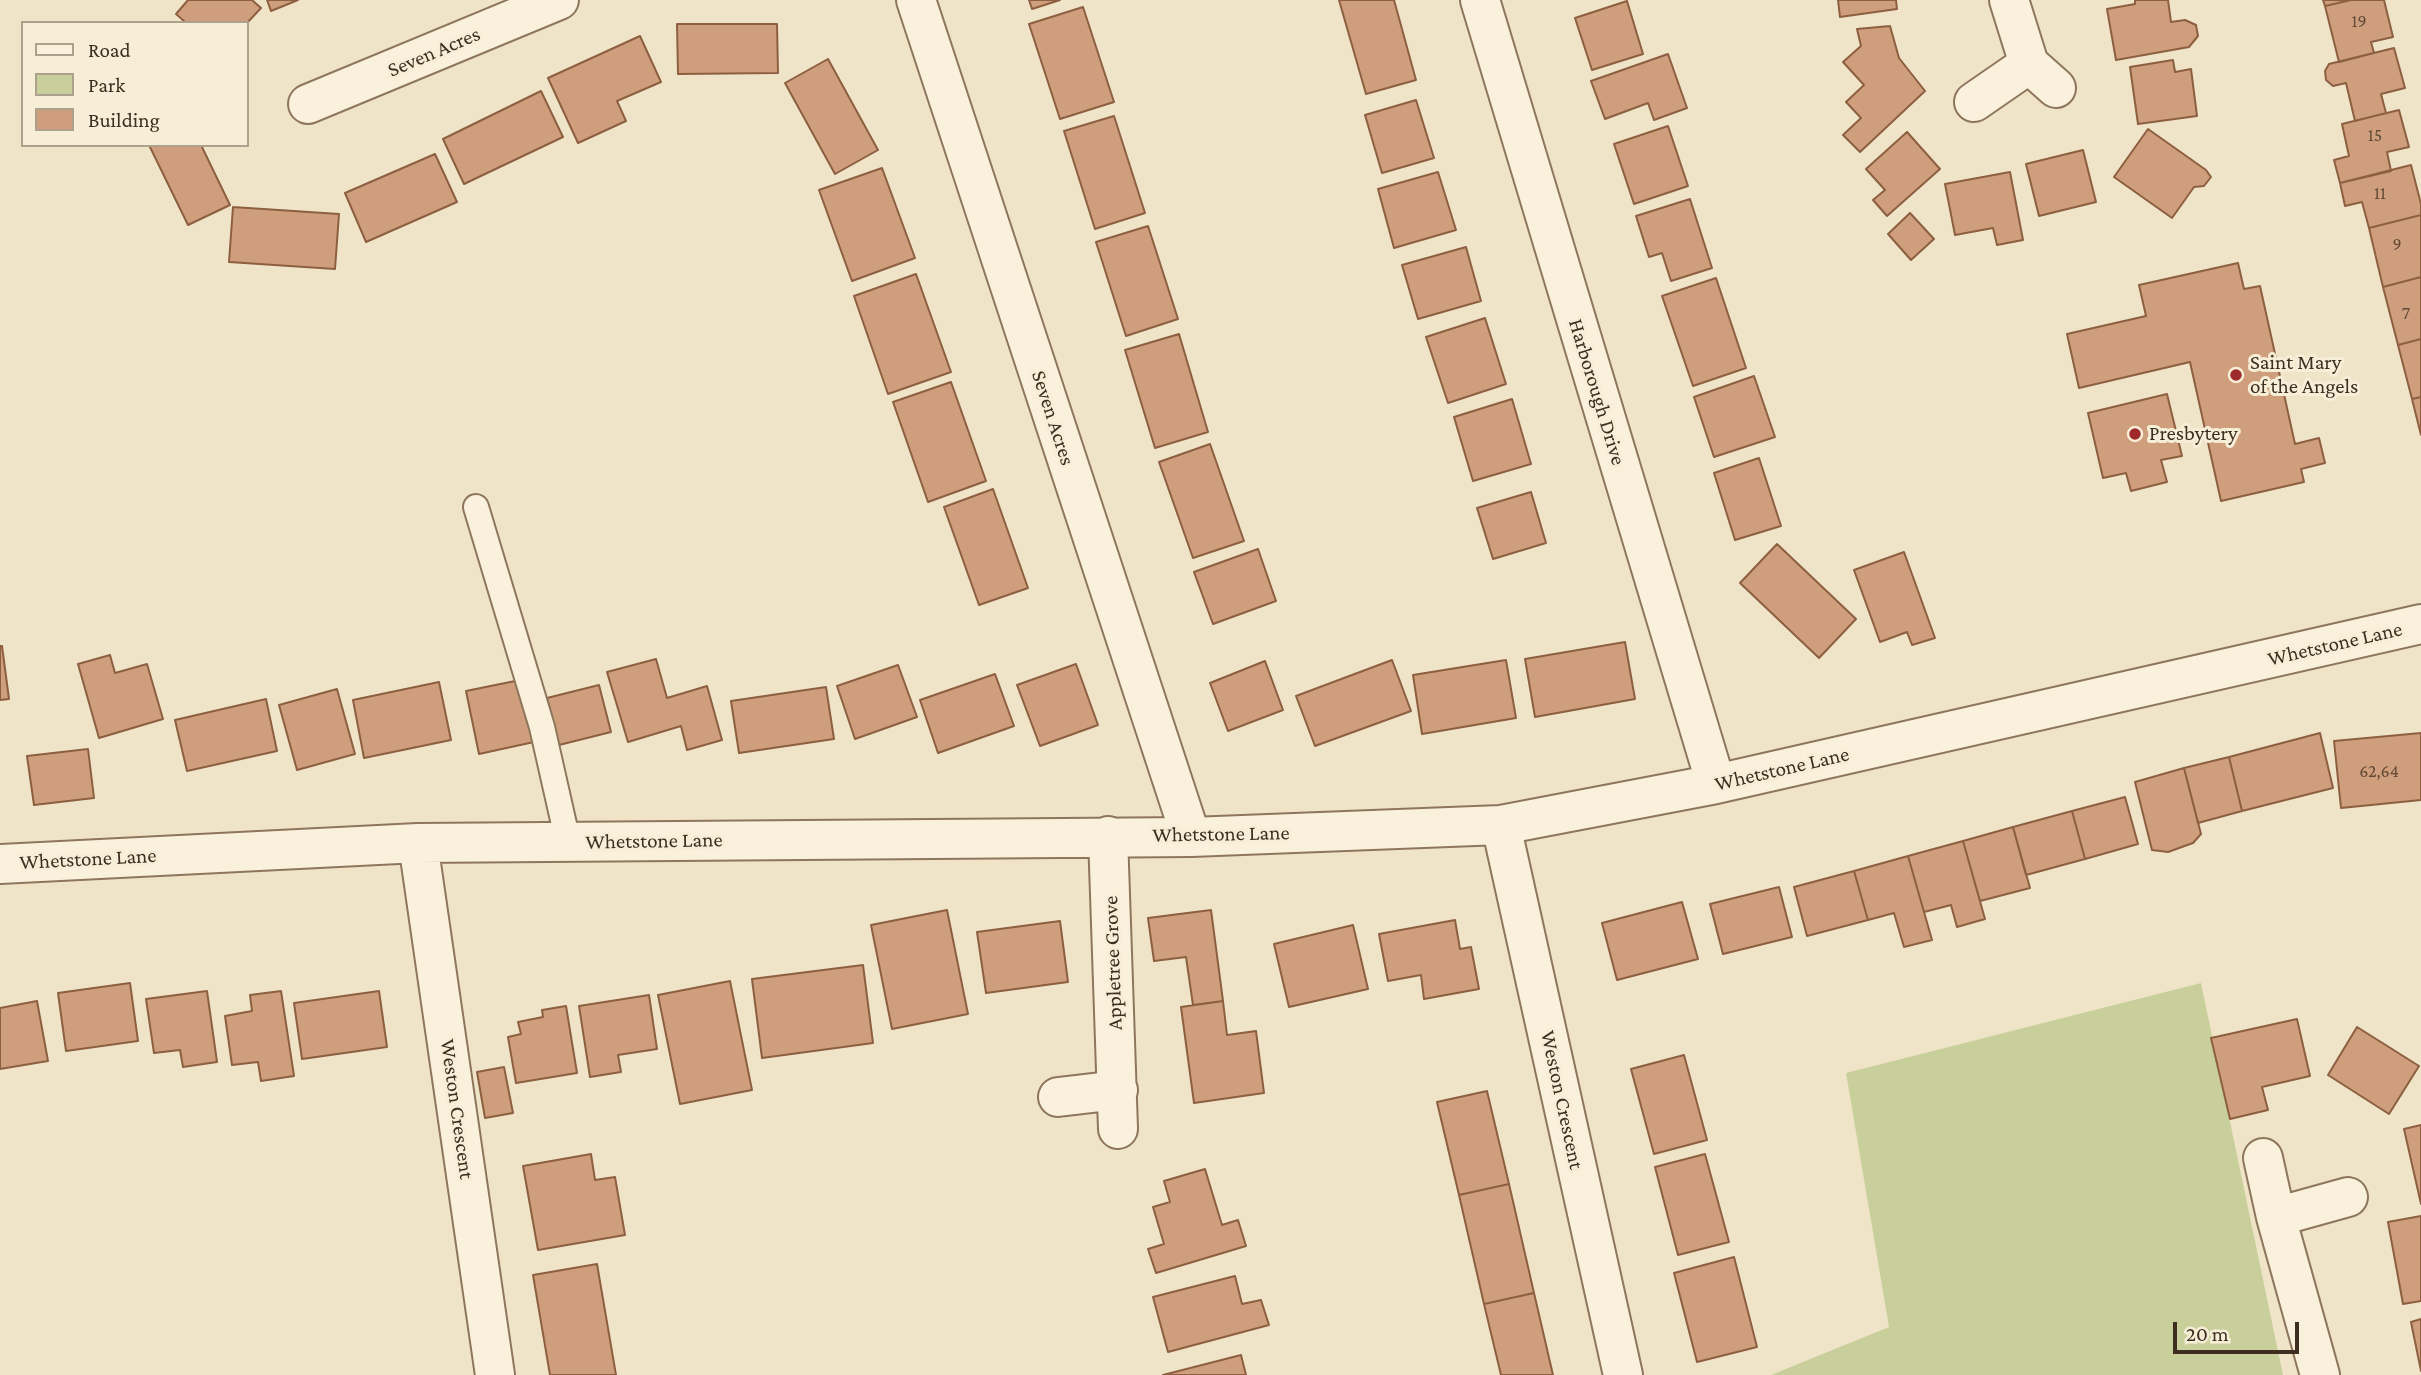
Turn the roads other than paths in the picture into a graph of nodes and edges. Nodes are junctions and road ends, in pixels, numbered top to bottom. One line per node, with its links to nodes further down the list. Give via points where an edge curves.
1 (559, 0): 6 (street, Seven Acres)
2 (916, 0): 12 (street, Seven Acres)
3 (1480, 0): 9 (street, Harborough Drive)
4 (2009, 0): 5 (street, via 2042,76)
5 (1974, 102)
6 (308, 104)
7 (476, 507): 13 (lane, via 542,727)
8 (2421, 624): 9 (street, Whetstone Lane)
9 (1716, 784): 10 (street, Whetstone Lane)
10 (1501, 825): 12 (street, Whetstone Lane); 23 (street, Weston Crescent)
11 (1108, 836): 12 (street, Whetstone Lane); 13 (street, Whetstone Lane); 16 (street, Appletree Grove)
12 (1191, 836)
13 (568, 842): 14 (street, Whetstone Lane)
14 (418, 844): 15 (street, Whetstone Lane); 22 (street, Weston Crescent)
15 (0, 863)
16 (1118, 1090): 17 (street); 18 (street, Appletree Grove)
17 (1058, 1097)
18 (1118, 1129)
19 (2263, 1158): 21 (street)
20 (2348, 1197): 21 (street)
21 (2276, 1217): 24 (street)
22 (495, 1375)
23 (1623, 1375)
24 (2320, 1375)

